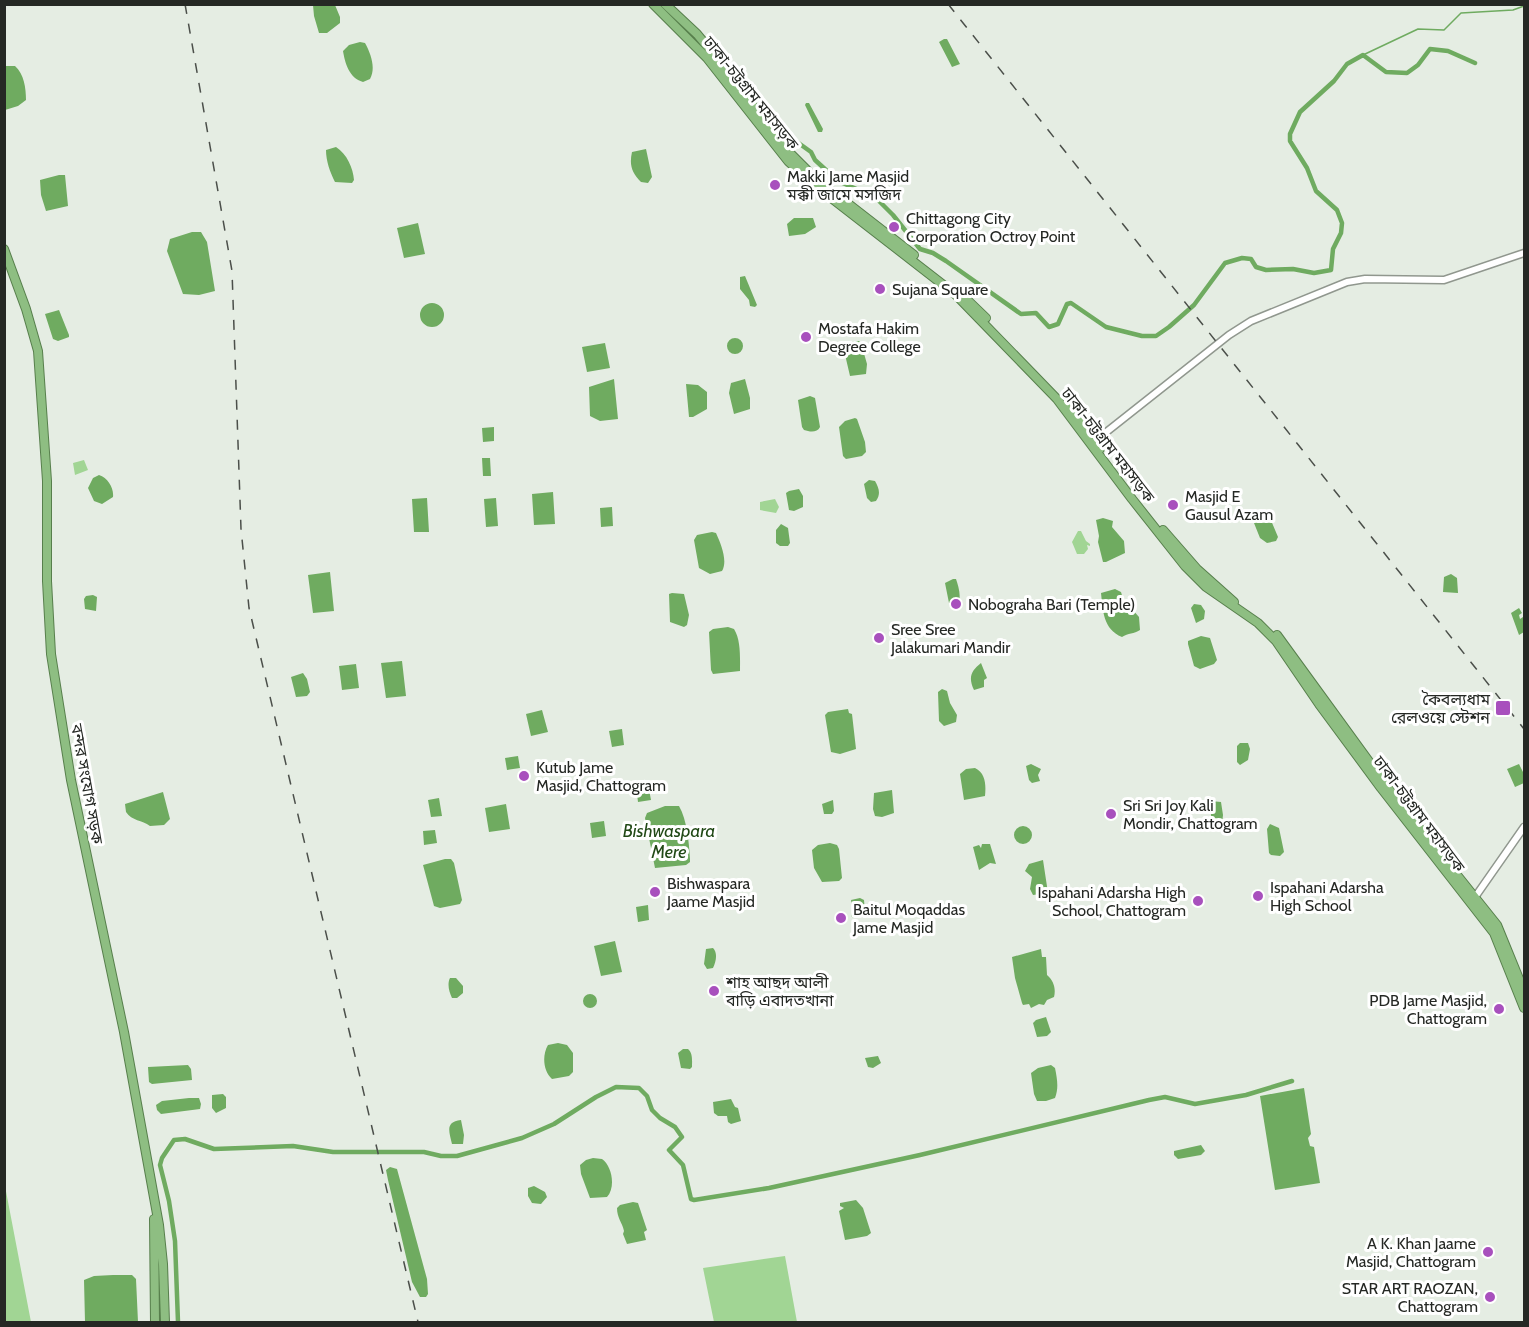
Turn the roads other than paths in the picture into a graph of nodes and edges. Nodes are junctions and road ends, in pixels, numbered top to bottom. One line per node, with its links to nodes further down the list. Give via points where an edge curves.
1 (652, 4): 5 (highway, ঢাকা-চট্টগ্রাম মহাসড়ক, via 707,58 788,161 955,294)
2 (665, 4): 5 (highway, ঢাকা-চট্টগ্রাম মহাসড়ক, via 697,34 784,147 815,178 971,302)
3 (4, 249): 11 (highway, বন্দর সংযোগ সড়ক, via 38,351 51,654 71,780)
4 (1524, 253): 6 (street, via 1444,280 1347,282 1251,321 1229,334)
5 (1001, 337): 6 (highway, ঢাকা-চট্টগ্রাম মহাসড়ক, via 1060,397); 8 (highway, ঢাকা-চট্টগ্রাম মহাসড়ক, via 1057,399 1185,566 1276,641 1319,704)
6 (1095, 441): 8 (highway, ঢাকা-চট্টগ্রাম মহাসড়ক, via 1192,564 1281,638)
7 (1524, 827): 8 (street)
8 (1472, 901): 9 (highway, ঢাকা-চট্টগ্রাম মহাসড়ক, via 1500,930); 10 (highway, ঢাকা-চট্টগ্রাম মহাসড়ক, via 1494,933)
9 (1524, 991)
10 (1524, 1008)
11 (154, 1196): 12 (highway); 13 (highway, বন্দর সংযোগ সড়ক, via 163,1264)
12 (155, 1323)
13 (165, 1323)

